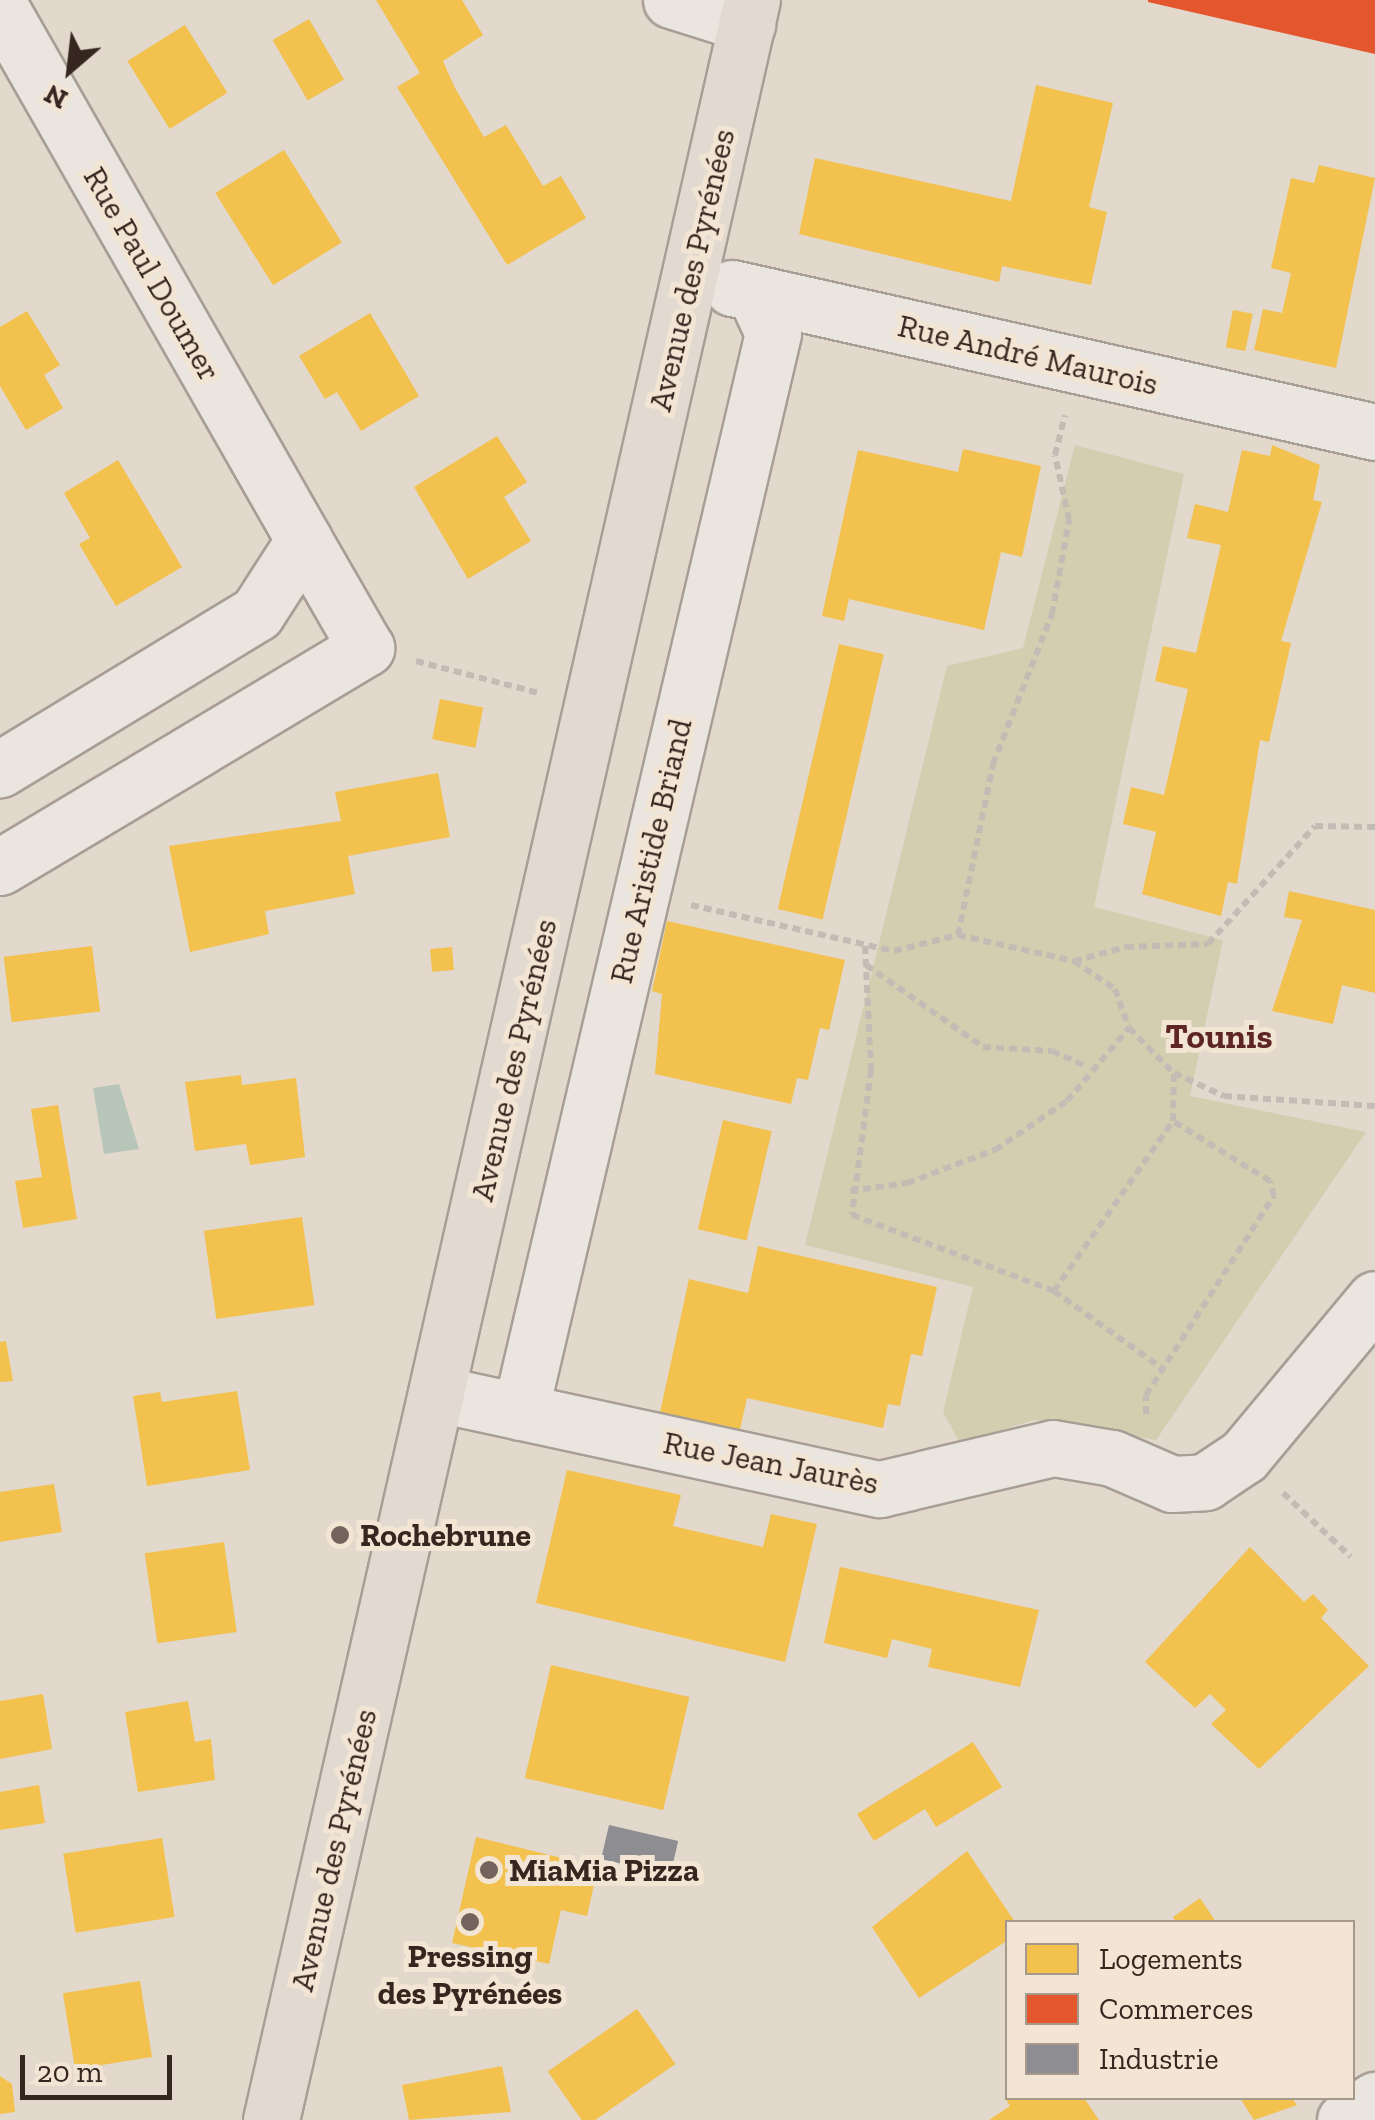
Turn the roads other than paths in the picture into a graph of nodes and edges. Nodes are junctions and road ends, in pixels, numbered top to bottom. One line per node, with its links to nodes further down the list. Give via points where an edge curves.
1 (672, 0): 3 (street)
2 (0, 7): 7 (street, Rue Paul Doumer)
3 (750, 12): 4 (main road, Avenue des Pyrénées)
4 (690, 278): 5 (street, Rue André Maurois); 11 (main road, Avenue des Pyrénées)
5 (755, 294): 6 (street, Rue André Maurois, via 1078,366); 12 (street, Rue Aristide Briand, via 772,332)
6 (1372, 421)
7 (304, 540): 8 (street, via 257,613); 9 (street, Rue Paul Doumer, via 366,648)
8 (0, 769)
9 (0, 867)
10 (1375, 1299): 12 (street, Rue Jean Jaurès, via 1228,1466 1172,1484 1112,1458 1053,1448 880,1489)
11 (439, 1394): 12 (street, Rue Jean Jaurès); 14 (main road, Avenue des Pyrénées)
12 (520, 1412)
13 (1375, 2100): 15 (street)
14 (272, 2120)
15 (1345, 2120)

